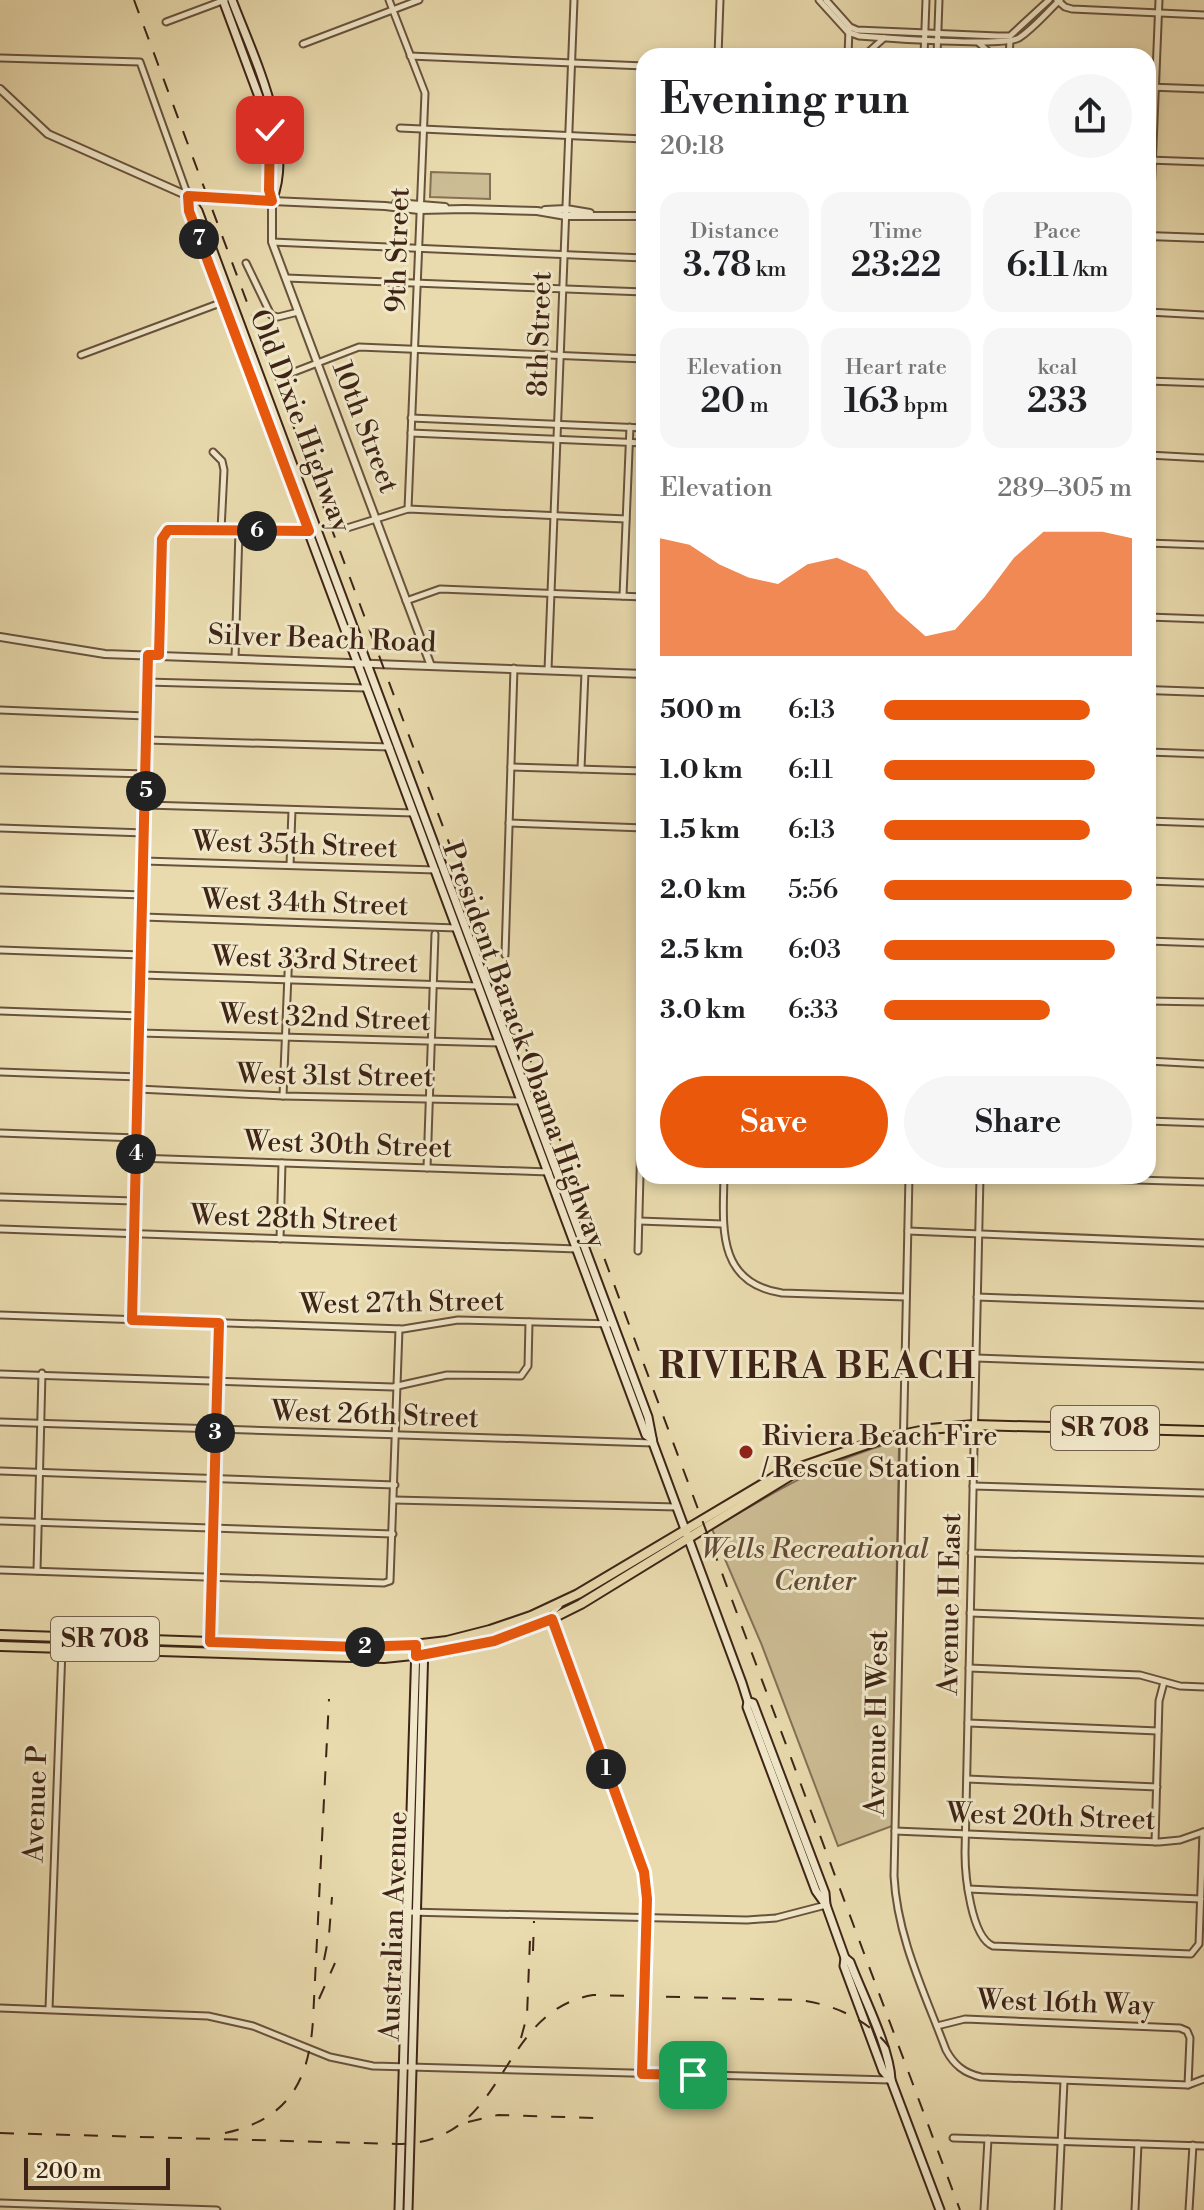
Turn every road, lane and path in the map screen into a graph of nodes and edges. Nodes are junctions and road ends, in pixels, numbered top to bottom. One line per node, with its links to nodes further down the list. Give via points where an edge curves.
1 (226, 0): 17 (street); 47 (main road, 10th Street, via 269,124)
2 (389, 0): 14 (street, 9th Street)
3 (419, 0): 14 (street)
4 (574, 0): 35 (street, 8th Street)
5 (713, 0): 6 (street)
6 (720, 0): 25 (street)
7 (819, 0): 18 (street)
8 (826, 0): 18 (street)
9 (926, 0): 19 (street)
10 (939, 0): 20 (street)
11 (1049, 0): 22 (street)
12 (1159, 0): 15 (street)
13 (1059, 1): 15 (street, via 1072,9); 22 (street, via 1019,38)
14 (393, 10): 24 (street); 33 (street, 9th Street)
15 (1158, 13): 16 (street); 32 (street)
16 (1204, 15)
17 (166, 22)
18 (849, 29): 19 (street); 21 (street, via 859,36); 26 (street)
19 (925, 36): 20 (street); 21 (street); 28 (street)
20 (938, 36): 22 (street); 23 (street); 29 (street)
21 (885, 38): 27 (street)
22 (1010, 39): 23 (street); 31 (street)
23 (978, 42): 30 (street)
24 (303, 44)
25 (718, 48)
26 (848, 48)
27 (873, 48)
28 (924, 48)
29 (937, 48)
30 (984, 48)
31 (1009, 48)
32 (1155, 48)
33 (410, 56): 35 (street); 41 (street, 9th Street, via 425,93)
34 (0, 58): 46 (street, via 140,62)
35 (572, 63): 36 (street); 42 (street, 8th Street)
36 (636, 66)
37 (1156, 87): 39 (street)
38 (0, 89): 46 (street, via 48,134)
39 (1204, 89)
40 (400, 128): 41 (street)
41 (423, 129): 42 (street); 48 (street, 9th Street)
42 (569, 136): 43 (street); 49 (street, 8th Street)
43 (636, 139)
44 (1156, 160): 45 (street)
45 (1204, 162)
46 (188, 196): 47 (main road); 62 (main road, Old Dixie Highway, via 190,215)
47 (272, 201): 48 (street); 53 (street, 10th Street)
48 (419, 207): 49 (street); 54 (street, 9th Street)
49 (566, 212): 50 (street); 55 (street, 8th Street)
50 (636, 216)
51 (1156, 236): 52 (street)
52 (1204, 238)
53 (272, 242): 54 (street); 58 (street, 10th Street)
54 (418, 247): 55 (street); 59 (street, 9th Street)
55 (564, 255): 56 (street); 60 (street, 8th Street)
56 (636, 258)
57 (246, 263): 63 (street, via 271,315)
58 (286, 278): 59 (street); 63 (street, 10th Street)
59 (416, 283): 60 (street); 66 (street, 9th Street)
60 (562, 289): 61 (street); 68 (street, 8th Street)
61 (636, 292)
62 (227, 301): 67 (street); 92 (main road, Old Dixie Highway); 93 (main road, Old Dixie Highway)
63 (298, 312): 70 (street, 10th Street)
64 (1156, 312): 65 (street)
65 (1204, 315)
66 (414, 350): 68 (street); 70 (street, via 359,347); 74 (street, 9th Street)
67 (81, 355)
68 (560, 355): 69 (street); 75 (street, 8th Street)
69 (636, 359)
70 (317, 363): 71 (street); 87 (street, 10th Street)
71 (289, 374)
72 (1156, 381): 73 (street)
73 (1204, 383)
74 (411, 418): 75 (street); 78 (street, 9th Street)
75 (557, 425): 76 (street); 79 (street, 8th Street)
76 (630, 427): 77 (street); 80 (street)
77 (636, 427)
78 (411, 433): 79 (street); 85 (street, 9th Street)
79 (556, 441): 80 (street); 86 (street, 8th Street)
80 (629, 442): 81 (street); 88 (street)
81 (636, 442)
82 (213, 452): 90 (street, via 224,470)
83 (1156, 455): 84 (street)
84 (1204, 458)
85 (408, 509): 86 (street); 87 (street)
86 (553, 516): 88 (street); 96 (street, 8th Street)
87 (375, 517): 89 (street); 99 (street, 10th Street)
88 (626, 519): 97 (street)
89 (347, 528)
90 (221, 530): 91 (street); 104 (street, via 168,530 162,539)
91 (239, 531): 92 (street); 105 (street)
92 (309, 531): 93 (street); 106 (main road, Old Dixie Highway)
93 (318, 531): 106 (main road, Old Dixie Highway)
94 (1156, 543): 95 (street)
95 (1204, 545)
96 (550, 593): 97 (street); 99 (street, via 440,589); 109 (street, 8th Street)
97 (623, 596): 98 (street)
98 (636, 597)
99 (406, 601): 107 (street, 10th Street)
100 (1156, 617): 101 (street)
101 (1204, 619)
102 (0, 637): 103 (street, Silver Beach Road, via 105,654)
103 (148, 655): 104 (street, Silver Beach Road); 112 (street)
104 (159, 655): 105 (street, Silver Beach Road)
105 (235, 658): 106 (street, Silver Beach Road)
106 (363, 663): 107 (street, Silver Beach Road); 113 (main road, President Barack Obama Highway); 120 (main road, President Barack Obama Highway)
107 (431, 666): 108 (street, Silver Beach Road)
108 (514, 668): 109 (street, Silver Beach Road); 123 (street)
109 (548, 670): 110 (street, Silver Beach Road)
110 (585, 672): 111 (street, Silver Beach Road); 124 (street)
111 (636, 674)
112 (146, 682): 113 (street); 117 (street)
113 (367, 688): 119 (main road, President Barack Obama Highway)
114 (1156, 690): 115 (street)
115 (1204, 692)
116 (0, 710): 117 (street)
117 (146, 716): 118 (street)
118 (146, 740): 119 (street); 127 (street)
119 (389, 747): 120 (street); 130 (main road, President Barack Obama Highway)
120 (399, 748): 130 (main road, President Barack Obama Highway)
121 (1156, 752): 122 (street)
122 (1204, 754)
123 (511, 767): 124 (street); 132 (street)
124 (581, 769): 126 (street)
125 (0, 770): 127 (street)
126 (636, 771)
127 (147, 774): 128 (street)
128 (146, 805): 129 (street); 136 (street)
129 (292, 810): 130 (street); 138 (street)
130 (419, 813): 139 (main road, President Barack Obama Highway); 140 (main road, President Barack Obama Highway)
131 (1156, 821): 133 (street)
132 (509, 823): 135 (street); 153 (street)
133 (1204, 823)
134 (0, 828): 136 (street)
135 (636, 828)
136 (145, 833): 137 (street)
137 (144, 861): 138 (street, West 35th Street); 144 (street)
138 (290, 865): 139 (street, West 35th Street)
139 (435, 870): 140 (street, West 35th Street); 146 (main road, President Barack Obama Highway)
140 (445, 870): 146 (main road, President Barack Obama Highway)
141 (1156, 881): 142 (street)
142 (1204, 883)
143 (0, 890): 144 (street)
144 (143, 895): 145 (street)
145 (143, 917): 146 (street, West 34th Street); 152 (street)
146 (462, 928): 157 (main road, President Barack Obama Highway)
147 (435, 934): 156 (street)
148 (1156, 941): 149 (street)
149 (1204, 943)
150 (0, 950): 152 (street)
151 (289, 950): 155 (street)
152 (142, 955): 154 (street)
153 (505, 955)
154 (141, 975): 155 (street, West 33rd Street); 161 (street)
155 (289, 979): 156 (street, West 33rd Street); 163 (street)
156 (432, 984): 157 (street, West 33rd Street); 164 (street)
157 (484, 986): 165 (main road, President Barack Obama Highway); 166 (main road, President Barack Obama Highway)
158 (1156, 1001): 159 (street)
159 (1204, 1002)
160 (0, 1011): 161 (street)
161 (140, 1016): 162 (street)
162 (140, 1033): 163 (street, West 32nd Street); 170 (street)
163 (285, 1038): 164 (street, West 32nd Street); 172 (street)
164 (430, 1041): 165 (street, West 32nd Street); 173 (street)
165 (500, 1043): 166 (street, West 32nd Street); 174 (main road, President Barack Obama Highway)
166 (509, 1044): 174 (main road, President Barack Obama Highway)
167 (1156, 1061): 168 (street)
168 (1204, 1064)
169 (0, 1072): 170 (street)
170 (139, 1077): 171 (street)
171 (138, 1089): 172 (street, West 31st Street); 178 (street)
172 (283, 1096): 173 (street, West 31st Street)
173 (428, 1098): 174 (street, West 31st Street); 181 (street)
174 (526, 1101): 182 (main road, President Barack Obama Highway); 183 (main road, President Barack Obama Highway)
175 (1156, 1121): 176 (street)
176 (1204, 1123)
177 (0, 1133): 178 (street)
178 (137, 1138): 179 (street)
179 (136, 1158): 180 (street, West 30th Street); 191 (street)
180 (282, 1163): 181 (street, West 30th Street); 198 (street)
181 (427, 1168): 182 (street, West 30th Street)
182 (548, 1172): 183 (street, West 30th Street); 200 (main road, President Barack Obama Highway)
183 (558, 1172): 201 (main road, President Barack Obama Highway)
184 (1156, 1181): 185 (street)
185 (1204, 1182)
186 (640, 1184): 192 (street)
187 (724, 1184): 193 (street)
188 (909, 1184): 195 (street, Avenue H West)
189 (980, 1184): 197 (street, Avenue H East)
190 (0, 1197): 191 (street)
191 (135, 1201): 196 (street)
192 (639, 1221): 193 (street); 202 (street)
193 (723, 1224): 203 (street, via 734,1264 765,1289)
194 (0, 1229): 196 (street, West 28th Street)
195 (908, 1231): 197 (street); 203 (street, Avenue H West)
196 (134, 1234): 198 (street, West 28th Street); 207 (street)
197 (978, 1235): 199 (street); 204 (street, Avenue H East)
198 (280, 1239): 200 (street, West 28th Street)
199 (1204, 1243)
200 (576, 1249): 201 (street, West 28th Street); 210 (main road, President Barack Obama Highway)
201 (586, 1249): 210 (main road, President Barack Obama Highway)
202 (638, 1251)
203 (906, 1297): 223 (street, Avenue H West)
204 (977, 1297): 205 (street); 212 (street, Avenue H East)
205 (1204, 1305)
206 (0, 1315): 207 (street, West 27th Street)
207 (132, 1320): 209 (street, West 27th Street)
208 (529, 1322): 210 (street, West 27th Street); 211 (street, West 27th Street, via 458,1320); 217 (street, via 528,1366 521,1376 447,1375)
209 (219, 1323): 211 (street, West 27th Street); 216 (street)
210 (609, 1324): 225 (main road, President Barack Obama Highway)
211 (399, 1329): 217 (street)
212 (976, 1358): 213 (street); 220 (street, Avenue H East)
213 (1204, 1366)
214 (0, 1373): 215 (street)
215 (42, 1374): 216 (street); 219 (street)
216 (216, 1380): 217 (street); 221 (street)
217 (397, 1386): 224 (street)
218 (0, 1422): 219 (street, West 26th Street)
219 (41, 1424): 221 (street, West 26th Street); 227 (street)
220 (974, 1425): 222 (main road, SR 708); 223 (main road, SR 708); 230 (street, Avenue H East)
221 (216, 1430): 224 (street, West 26th Street); 228 (street)
222 (1204, 1431)
223 (903, 1434): 238 (main road, SR 708, via 800,1469); 264 (street, Avenue H West)
224 (396, 1436): 225 (street, West 26th Street); 229 (street)
225 (652, 1441): 233 (main road, President Barack Obama Highway)
226 (0, 1471): 227 (street)
227 (39, 1473): 228 (street); 235 (street)
228 (214, 1479): 229 (street); 236 (street)
229 (395, 1485): 232 (street)
230 (973, 1486): 231 (street); 239 (street, Avenue H East)
231 (1204, 1493)
232 (394, 1500): 233 (street); 237 (street)
233 (677, 1507): 238 (main road, President Barack Obama Highway)
234 (0, 1521): 235 (street)
235 (38, 1522): 236 (street); 242 (street)
236 (213, 1529): 237 (street); 243 (street)
237 (393, 1534): 243 (street, via 390,1581 384,1583)
238 (687, 1534): 244 (main road, SR 708); 246 (main road, SR 708); 270 (main road, President Barack Obama Highway)
239 (971, 1553): 240 (street); 245 (street, Avenue H East)
240 (1204, 1560)
241 (0, 1570): 242 (street)
242 (37, 1571): 243 (street)
243 (212, 1577): 251 (street)
244 (563, 1601): 246 (street); 253 (main road, SR 708, via 500,1627)
245 (970, 1613): 247 (street); 257 (street, Avenue H East)
246 (552, 1619): 256 (main road, SR 708, via 494,1641); 272 (street, via 644,1872)
247 (1204, 1622)
248 (0, 1635): 249 (main road, SR 708)
249 (55, 1637): 250 (main road, SR 708); 252 (main road, via 50,1642)
250 (116, 1639): 251 (main road, SR 708); 254 (main road)
251 (210, 1642): 253 (main road, SR 708); 255 (street)
252 (0, 1644): 254 (main road, SR 708)
253 (420, 1645): 256 (main road, Australian Avenue)
254 (62, 1648): 255 (main road, SR 708); 274 (street, Avenue P)
255 (210, 1653): 256 (main road, SR 708)
256 (420, 1656): 271 (main road, Australian Avenue)
257 (969, 1668): 258 (street, via 1140,1675); 260 (street, Avenue H East)
258 (1164, 1682): 259 (street); 261 (street)
259 (1204, 1687)
260 (968, 1723): 261 (street); 262 (street, Avenue H East)
261 (1158, 1731): 263 (street)
262 (967, 1779): 263 (street); 266 (street, Avenue H East)
263 (1157, 1787): 267 (street)
264 (894, 1831): 266 (street, West 20th Street); 275 (street, Avenue H West, via 899,1921)
265 (1203, 1832): 267 (street, West 20th Street); 269 (street)
266 (965, 1834): 267 (street, West 20th Street); 268 (street, Avenue H East)
267 (1155, 1842)
268 (968, 1889): 269 (street); 269 (street, Avenue H East, via 983,1939 993,1946 1187,1954 1199,1944)
269 (1201, 1899)
270 (826, 1905): 272 (street, via 761,1920); 279 (main road, President Barack Obama Highway, via 844,1966)
271 (413, 1912): 272 (street); 276 (main road, Australian Avenue)
272 (646, 1918): 277 (street)
273 (0, 2008): 274 (street)
274 (49, 2009): 276 (street, via 208,2016 253,2026 342,2060)
275 (937, 2026): 280 (street, Avenue H West, via 958,2066 981,2077); 281 (street, West 16th Way, via 965,2019 1180,2028 1190,2038)
276 (408, 2068): 277 (street); 291 (main road, Australian Avenue); 292 (main road, Australian Avenue)
277 (642, 2074): 279 (street)
278 (1204, 2079): 281 (street)
279 (891, 2080): 293 (main road, President Barack Obama Highway)
280 (1064, 2081): 281 (street); 284 (street)
281 (1188, 2085)
282 (953, 2138): 283 (street)
283 (988, 2139): 284 (street); 294 (street)
284 (1061, 2141): 285 (street); 295 (street)
285 (1138, 2144): 286 (street); 296 (street)
286 (1193, 2145): 287 (street); 297 (street)
287 (1204, 2146)
288 (0, 2203): 289 (street)
289 (19, 2207): 290 (street)
290 (217, 2210)
291 (399, 2210)
292 (408, 2210)
293 (940, 2210)
294 (984, 2210)
295 (1058, 2210)
296 (1135, 2210)
297 (1189, 2210)

